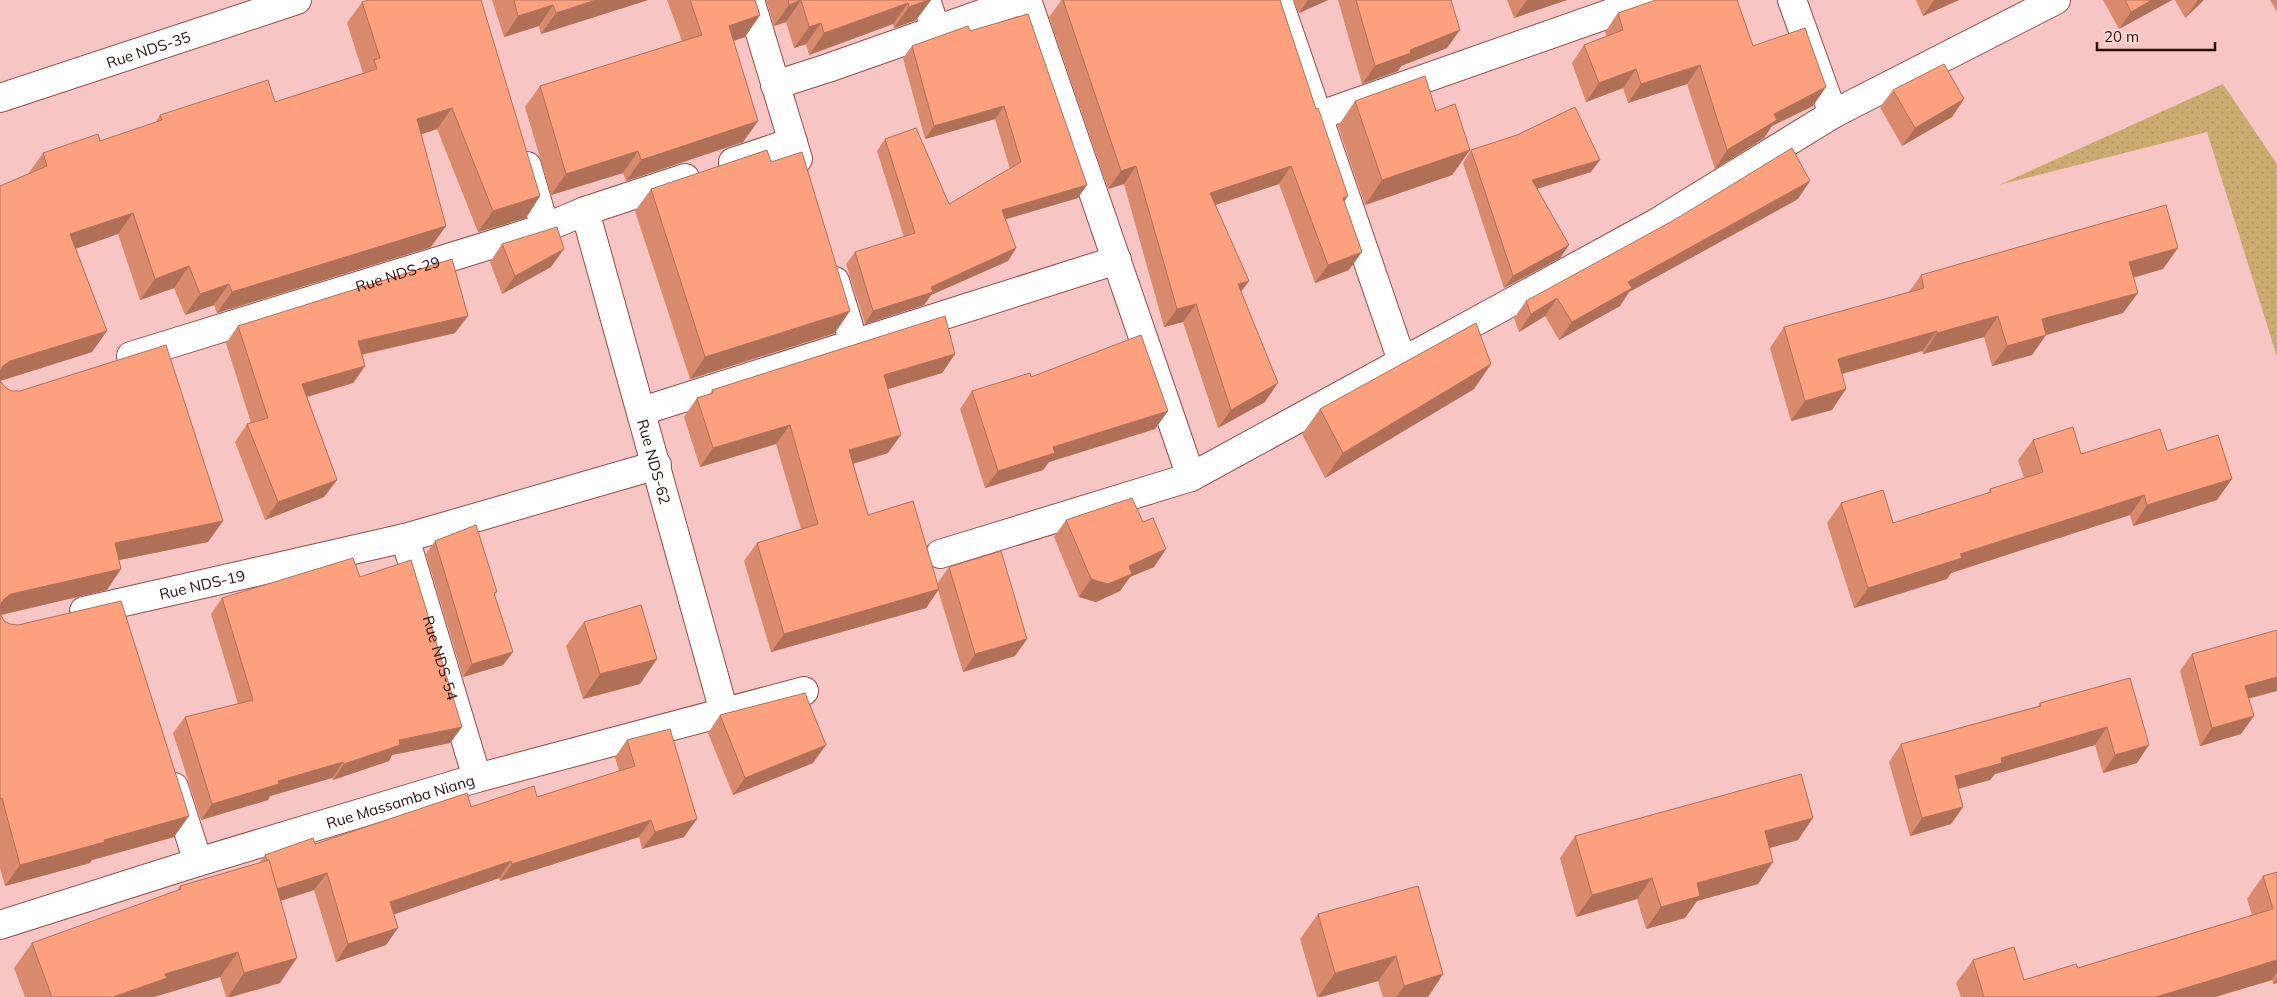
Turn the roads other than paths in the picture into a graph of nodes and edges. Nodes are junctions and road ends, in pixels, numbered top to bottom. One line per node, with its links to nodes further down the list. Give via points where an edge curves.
1 (297, 0): 13 (street, Rue NDS-35)
2 (750, 0): 12 (street)
3 (926, 0): 11 (street)
4 (1021, 0): 11 (street)
5 (1027, 0): 22 (street)
6 (1278, 0): 15 (street)
7 (1648, 0): 10 (street)
8 (1792, 0): 14 (street)
9 (2056, 0): 14 (street)
10 (1584, 11): 15 (street)
11 (936, 30): 12 (street)
12 (775, 85): 17 (street)
13 (0, 98)
14 (1833, 114): 24 (street, via 1656,223)
15 (1318, 116): 24 (street)
16 (519, 142): 20 (street)
17 (793, 142): 18 (street); 19 (street, Rue NDS-29)
18 (806, 185)
19 (586, 211): 20 (street, Rue NDS-29); 26 (street, Rue NDS-62)
20 (545, 228): 25 (street, Rue NDS-29)
21 (829, 260): 23 (street)
22 (1117, 260): 23 (street); 28 (street)
23 (854, 343): 26 (street)
24 (1402, 361): 28 (street)
25 (103, 365)
26 (642, 411): 27 (street, Rue NDS-62)
27 (657, 466): 29 (street, Rue NDS-19); 35 (street, Rue NDS-62)
28 (1191, 477): 30 (street)
29 (405, 538): 31 (street, Rue NDS-19); 37 (street, Rue NDS-54)
30 (940, 554)
31 (116, 604): 32 (street, Rue NDS-19); 33 (street)
32 (58, 617)
33 (125, 631)
34 (804, 691): 35 (street, Rue Massamba Niang)
35 (724, 712): 37 (street, Rue Massamba Niang)
36 (166, 760): 38 (street)
37 (477, 778): 38 (street, Rue Massamba Niang)
38 (198, 862): 39 (street, Rue Massamba Niang)
39 (0, 925)

